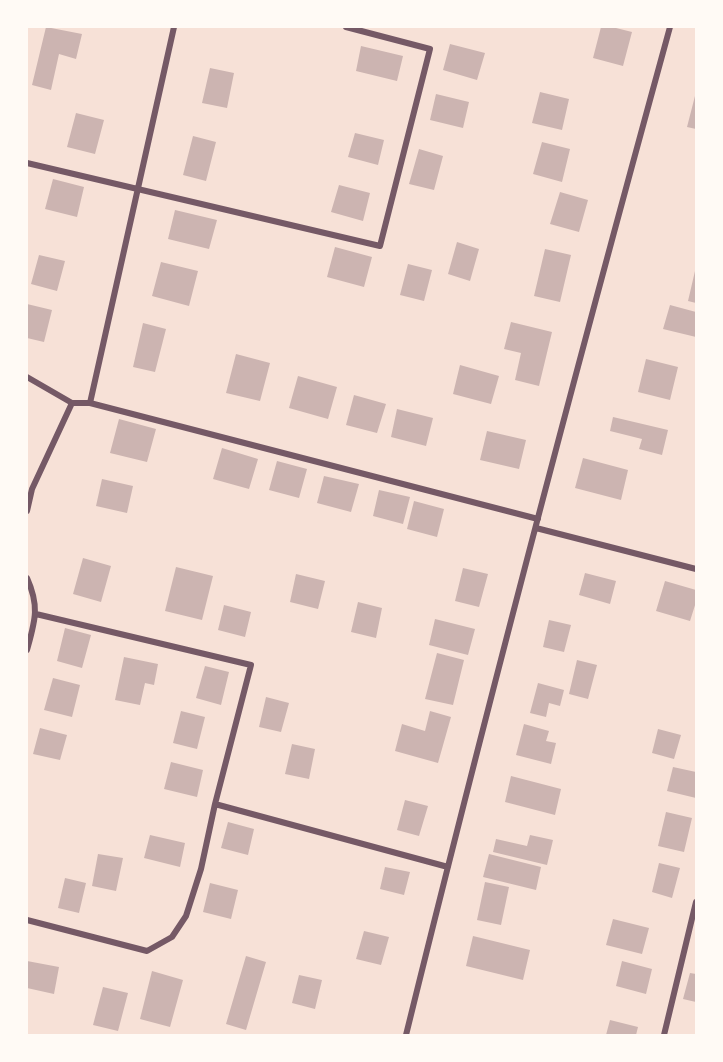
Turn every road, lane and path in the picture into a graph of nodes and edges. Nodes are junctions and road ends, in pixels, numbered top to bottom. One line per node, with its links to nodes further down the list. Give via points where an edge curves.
1 (174, 27): 5 (street)
2 (346, 27): 5 (street, via 430,49 380,246)
3 (670, 27): 10 (street)
4 (27, 163): 5 (street)
5 (139, 189): 8 (street)
6 (27, 377): 7 (street)
7 (72, 403): 8 (street); 9 (street, via 32,489)
8 (90, 403): 10 (street)
9 (27, 511)
10 (538, 519): 11 (street)
11 (536, 528): 12 (street); 17 (street)
12 (696, 569)
13 (27, 578): 14 (street)
14 (36, 614): 15 (street); 16 (street, via 252,665)
15 (27, 650)
16 (215, 804): 17 (street); 19 (street, via 186,916 172,937 147,951)
17 (448, 867): 20 (street)
18 (696, 902): 21 (street)
19 (27, 920)
20 (406, 1035)
21 (664, 1035)

